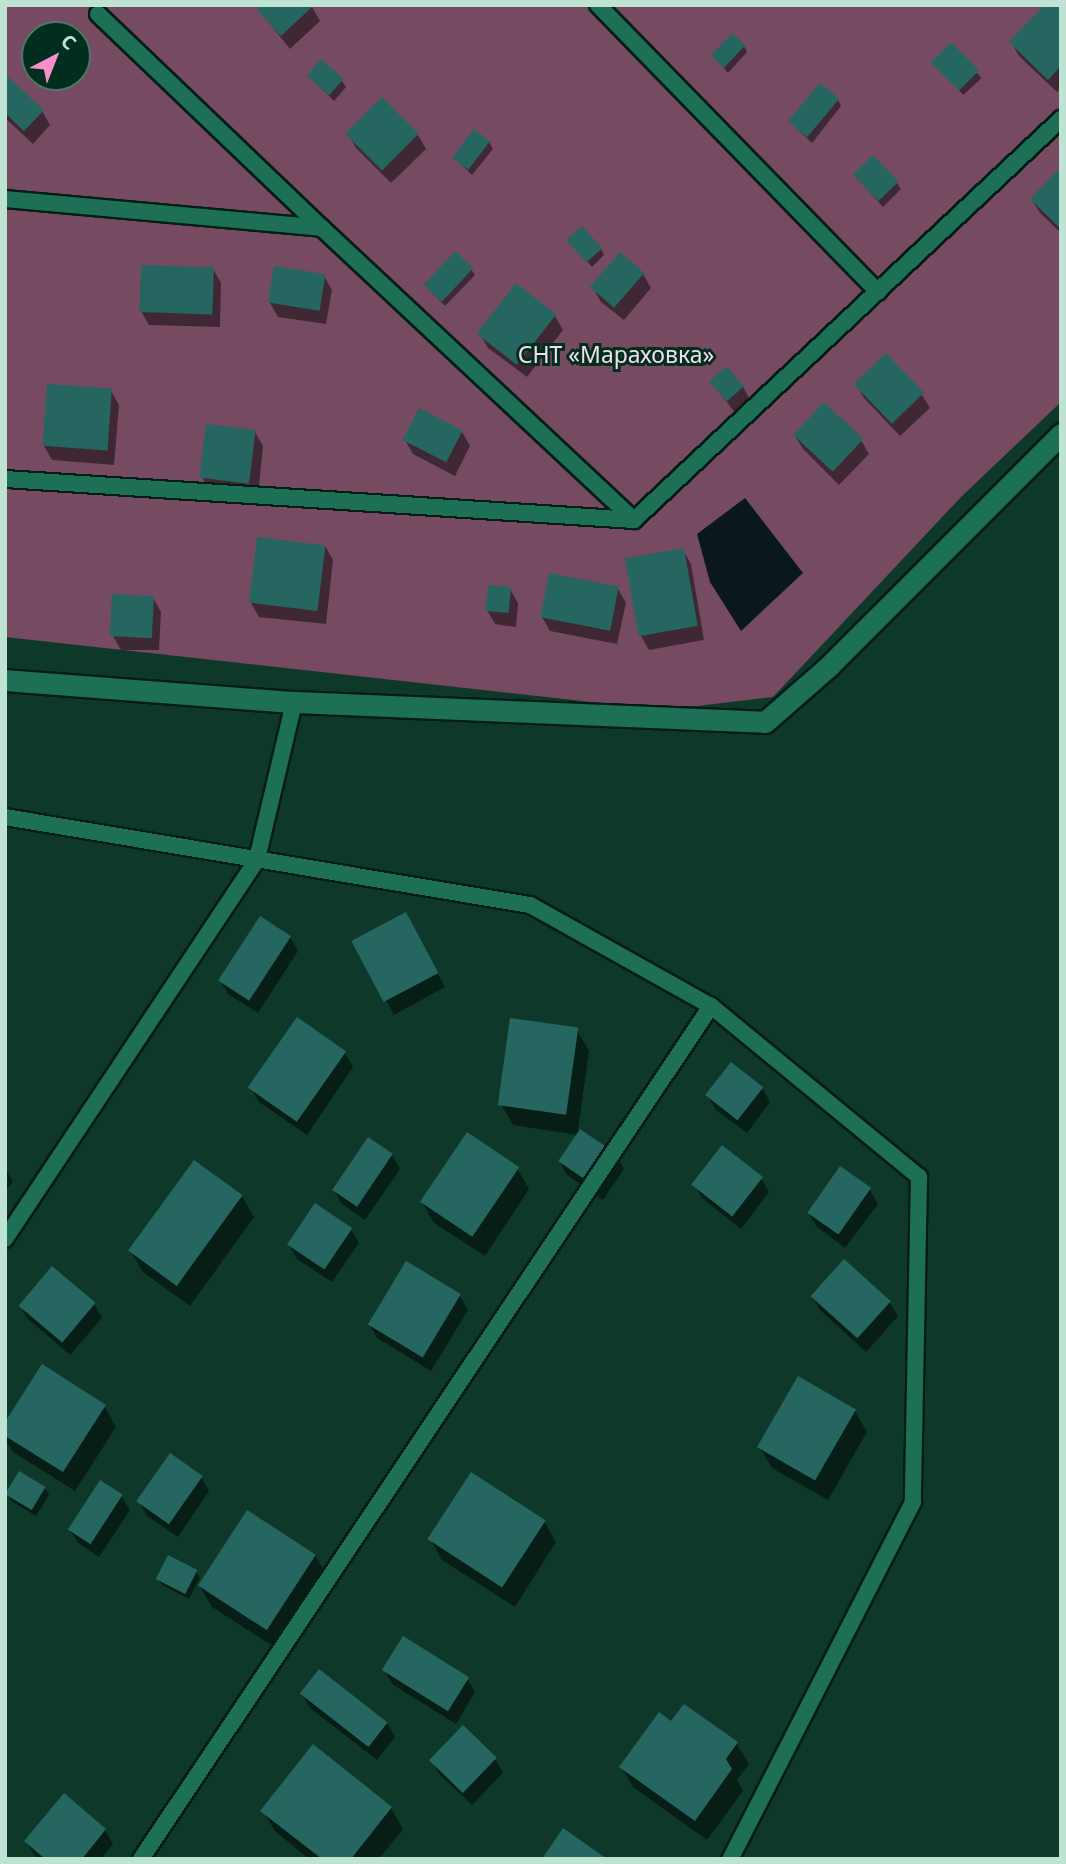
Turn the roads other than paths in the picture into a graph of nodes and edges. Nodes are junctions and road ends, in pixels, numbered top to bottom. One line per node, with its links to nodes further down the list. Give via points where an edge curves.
1 (598, 5): 6 (lane)
2 (98, 14): 5 (lane)
3 (1061, 119): 6 (lane)
4 (5, 199): 5 (lane)
5 (321, 228): 9 (lane)
6 (878, 292): 9 (lane)
7 (1061, 434): 11 (street, via 829,666 765,722)
8 (5, 479): 9 (lane)
9 (634, 520)
10 (5, 680): 11 (street)
11 (294, 702): 13 (lane)
12 (5, 817): 13 (lane)
13 (257, 859): 14 (lane, via 530,905); 15 (lane)
14 (711, 1006): 16 (lane); 17 (lane, via 919,1177 913,1502)
15 (5, 1239)
16 (141, 1859)
17 (730, 1859)

